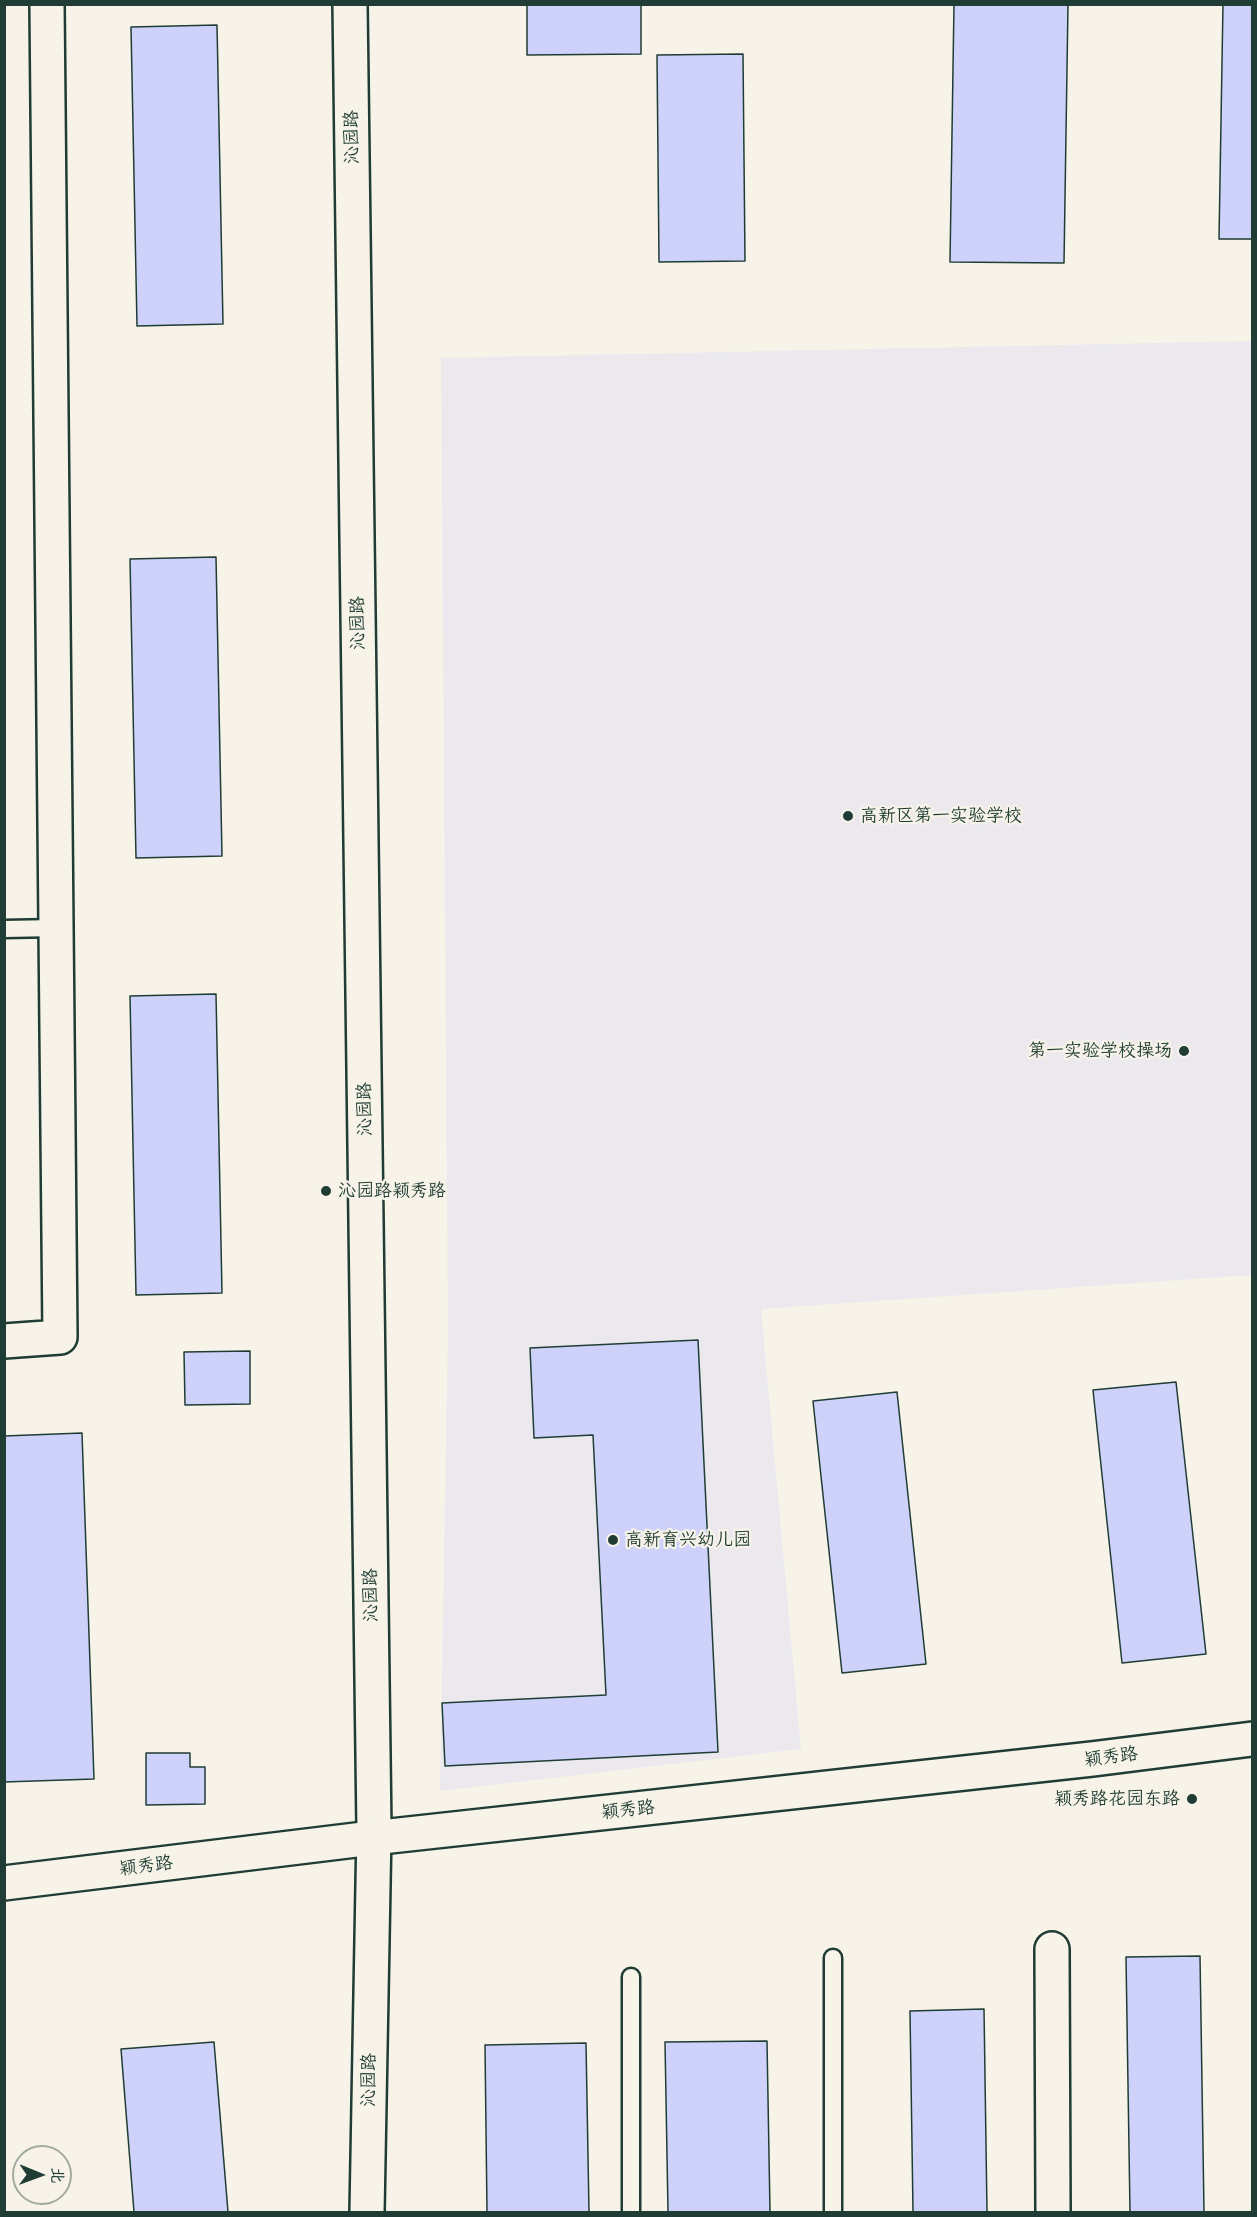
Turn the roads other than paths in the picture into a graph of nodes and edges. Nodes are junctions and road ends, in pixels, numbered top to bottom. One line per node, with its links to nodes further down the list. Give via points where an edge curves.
1 (47, 4): 3 (street)
2 (350, 4): 7 (street, 沁园路)
3 (56, 928): 4 (lane); 5 (street, via 60,1336)
4 (4, 929)
5 (4, 1341)
6 (1252, 1739): 7 (street, 颖秀路)
7 (372, 1838): 8 (street, 颖秀路); 12 (street, 沁园路)
8 (4, 1883)
9 (1052, 1949): 15 (street)
10 (833, 1958): 14 (lane)
11 (632, 1977): 13 (lane)
12 (366, 2212)
13 (631, 2212)
14 (833, 2212)
15 (1053, 2212)

